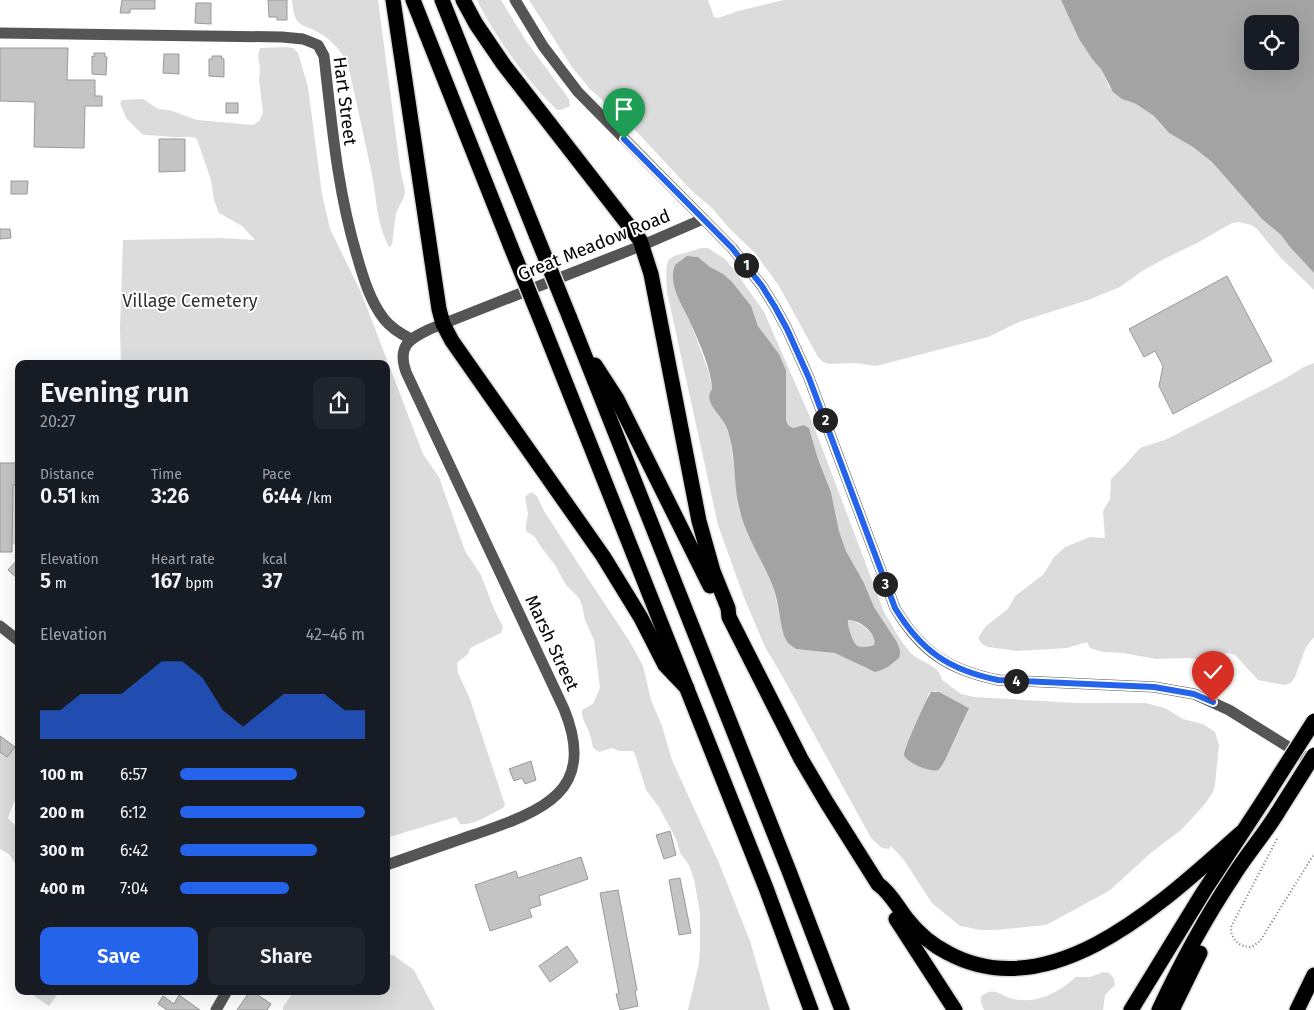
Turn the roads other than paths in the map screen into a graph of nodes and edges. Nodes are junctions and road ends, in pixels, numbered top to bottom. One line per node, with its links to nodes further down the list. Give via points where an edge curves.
1 (393, 0): 9 (highway)
2 (413, 0): 15 (highway, bridge)
3 (442, 0): 11 (highway, bridge)
4 (463, 0): 8 (highway, via 504,65)
5 (515, 0): 7 (street, via 543,46 578,92)
6 (0, 33): 10 (street, Hart Street, via 282,37 303,39 318,45 324,56 341,196 361,269 381,315)
7 (703, 219): 8 (street, Great Meadow Road); 18 (street, via 747,267 787,329 888,592 904,624 929,651 959,670 998,680 1154,687 1194,694 1229,710)
8 (643, 245): 9 (street, Great Meadow Road); 12 (highway, via 699,521)
9 (443, 324): 10 (street, Great Meadow Road); 15 (highway, via 611,568 665,665)
10 (411, 339): 21 (street, Marsh Street, via 404,348 406,372 564,709 575,751 566,782 542,807)
11 (584, 353): 12 (highway, via 617,399 724,615); 29 (highway)
12 (729, 616): 22 (highway, via 805,767)
13 (0, 626): 14 (street)
14 (15, 638)
15 (687, 688): 24 (highway)
16 (1314, 721): 19 (highway, bridge)
17 (1314, 755): 20 (highway, bridge, via 1278,812)
18 (1314, 762)
19 (1241, 833): 22 (highway, via 1167,899 1124,930 1081,952 1040,966 998,968 956,957 915,929 887,891); 31 (highway)
20 (1271, 835): 32 (highway, via 1232,878); 33 (highway, via 1209,934)
21 (390, 864)
22 (878, 884): 30 (highway, via 884,899)
23 (1314, 975): 34 (highway)
24 (803, 988): 27 (highway); 28 (highway)
25 (225, 995): 26 (street)
26 (216, 1010)
27 (804, 1010)
28 (811, 1010)
29 (842, 1010)
30 (955, 1010)
31 (1131, 1010)
32 (1159, 1010)
33 (1172, 1010)
34 (1296, 1010)

